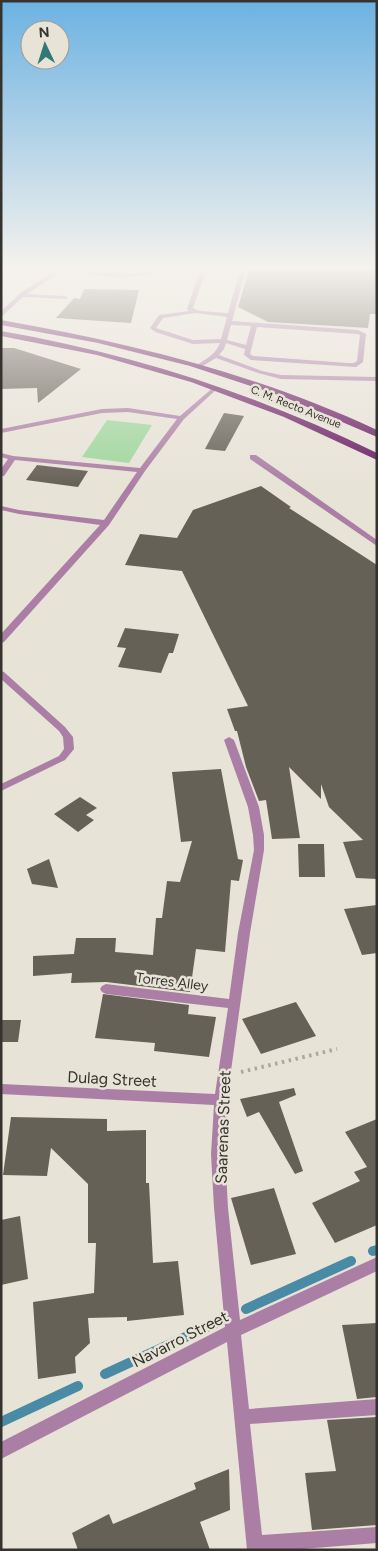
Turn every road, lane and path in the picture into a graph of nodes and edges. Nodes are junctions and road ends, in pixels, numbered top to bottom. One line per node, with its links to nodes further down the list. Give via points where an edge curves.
1 (46, 342): 11 (highway, C. M. Recto Avenue, via 115,357)
2 (103, 342): 9 (highway, C. M. Recto Avenue)
3 (223, 342): 8 (street)
4 (229, 342): 7 (street)
5 (249, 342): 7 (street)
6 (362, 342): 7 (street, via 360,362 356,365 260,360 248,355)
7 (248, 348)
8 (215, 356): 9 (street); 10 (street, via 281,377)
9 (199, 366): 14 (highway, C. M. Recto Avenue, via 280,392)
10 (377, 379)
11 (215, 388): 12 (street); 17 (highway, C. M. Recto Avenue, via 312,425)
12 (182, 418): 13 (street, via 128,410 102,411); 19 (street)
13 (1, 431)
14 (377, 434)
15 (1, 455): 18 (street)
16 (253, 457): 23 (street)
17 (377, 457)
18 (13, 458): 19 (street); 20 (street)
19 (142, 470): 22 (street)
20 (1, 474)
21 (1, 508): 22 (street)
22 (106, 523): 24 (street)
23 (377, 544)
24 (1, 640)
25 (1, 674): 27 (street, via 62,729 68,737 69,749 62,758)
26 (229, 740): 29 (street, Saarenas Street, via 257,813 259,833)
27 (1, 788)
28 (106, 989): 29 (street, Torres Alley)
29 (234, 1004): 31 (street, Saarenas Street)
30 (337, 1049): 31 (path)
31 (223, 1077): 33 (street, Saarenas Street)
32 (1, 1089): 33 (street, Dulag Street)
33 (221, 1100): 35 (street, Saarenas Street, via 220,1199)
34 (377, 1264): 35 (street, Navarro Street)
35 (233, 1331): 37 (street, Saarenas Street); 38 (street, Navarro Street)
36 (377, 1407): 37 (street)
37 (242, 1417): 40 (street, Saarenas Street)
38 (1, 1451)
39 (377, 1535): 40 (street)
40 (255, 1547)

